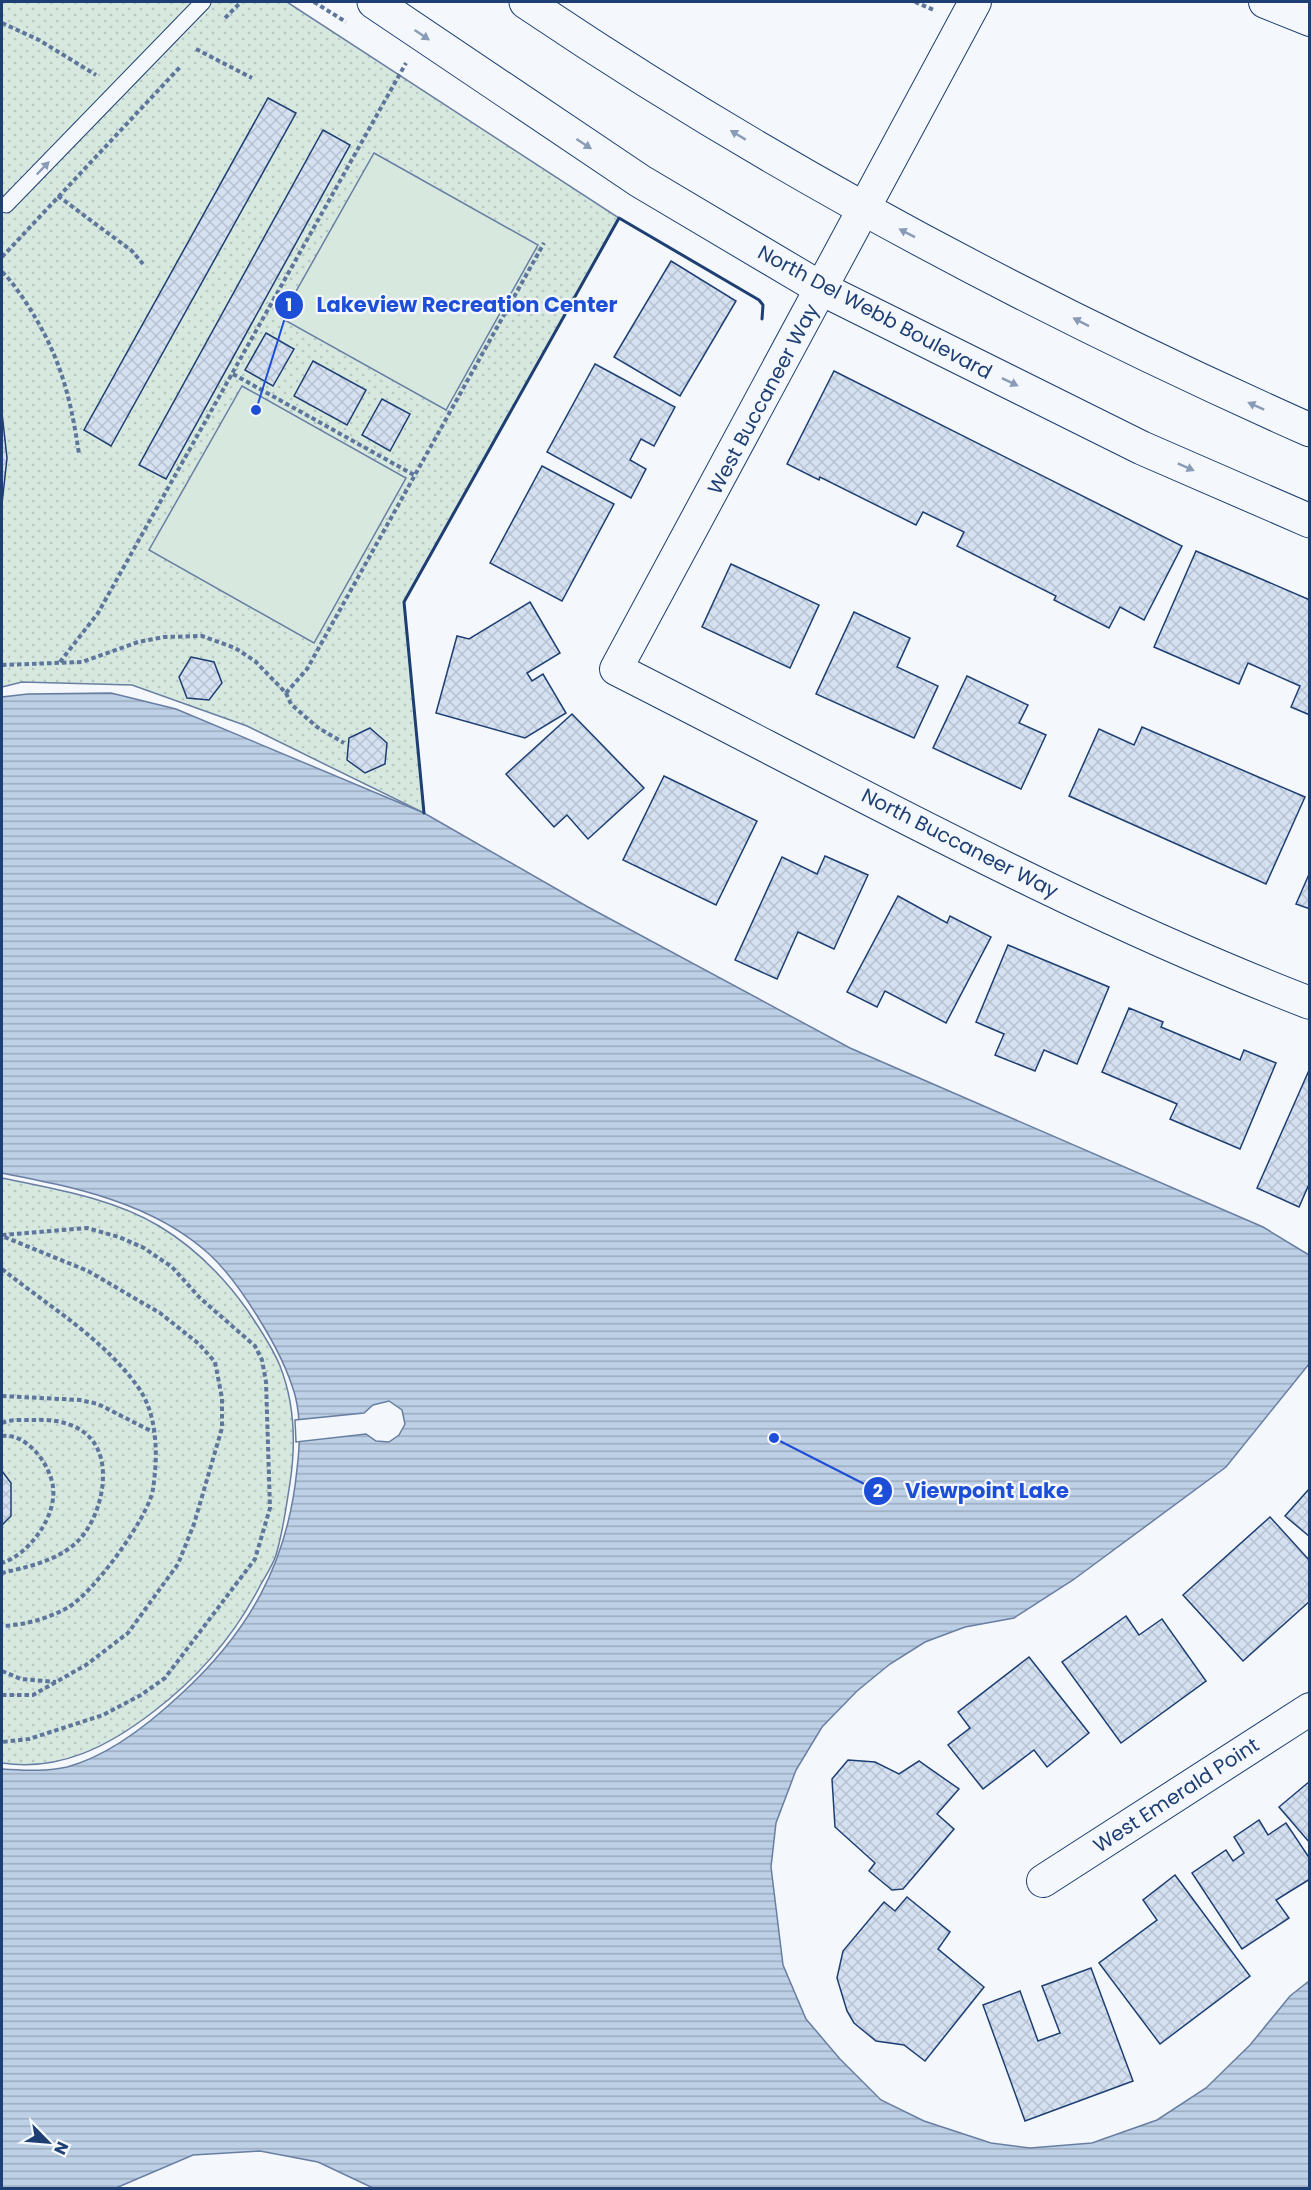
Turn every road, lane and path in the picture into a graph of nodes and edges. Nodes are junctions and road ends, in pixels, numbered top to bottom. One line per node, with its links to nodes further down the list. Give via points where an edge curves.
1 (203, 2): 18 (lane, one-way to 1)
2 (241, 2): 11 (path)
3 (374, 2): 24 (street, North Del Webb Boulevard, one-way to 24, via 640,181)
4 (526, 2): 19 (street, one-way to 4)
5 (915, 2): 8 (path)
6 (975, 2): 19 (street, West Buccaneer Way)
7 (1265, 2): 9 (street)
8 (942, 14)
9 (1310, 20)
10 (2, 23): 15 (path, via 100,77)
11 (218, 25)
12 (203, 41): 13 (path)
13 (196, 49): 16 (path); 17 (path)
14 (407, 62): 25 (path)
15 (105, 74)
16 (252, 78)
17 (58, 196): 21 (path); 22 (path, via 132,251)
18 (6, 205)
19 (864, 211): 24 (street, West Buccaneer Way); 26 (street, one-way to 19, via 1183,374)
20 (544, 243): 28 (path)
21 (2, 257)
22 (142, 264)
23 (2, 272): 27 (path, via 52,344 69,398)
24 (822, 289): 29 (street, North Del Webb Boulevard, one-way to 29, via 1142,448); 32 (street, West Buccaneer Way)
25 (233, 374): 28 (path); 30 (path, via 98,613)
26 (1310, 430)
27 (79, 454)
28 (414, 475): 33 (path, via 307,669)
29 (1310, 521)
30 (60, 662): 31 (path); 33 (path, via 82,662 164,637 202,636 255,661)
31 (2, 665)
32 (616, 669): 35 (street, North Buccaneer Way, via 1050,890)
33 (286, 693): 34 (path, via 291,704 317,728)
34 (344, 743)
35 (1310, 1004)
36 (2, 1235): 46 (path, via 88,1271 160,1312 215,1362 222,1398 222,1428 178,1564 128,1633); 49 (path, via 87,1228 119,1237 172,1267 200,1298 255,1346 266,1382 270,1508 255,1559 165,1678 103,1715 29,1739)
37 (2, 1269): 40 (path, via 62,1313 114,1360 143,1396)
38 (2, 1396): 40 (path, via 98,1404)
39 (2, 1423): 43 (path, via 41,1420 65,1422 79,1429 93,1441 102,1480 91,1526 76,1543 52,1558)
40 (154, 1433): 44 (path, via 153,1491 112,1563 87,1593 68,1608 39,1620)
41 (2, 1436): 42 (path, via 28,1444 36,1452 54,1488 48,1515 31,1545 18,1557)
42 (2, 1563)
43 (2, 1573)
44 (2, 1626)
45 (2, 1671): 46 (path, via 21,1679)
46 (57, 1682): 47 (path, via 33,1695)
47 (2, 1695)
48 (1310, 1708): 50 (street, West Emerald Point)
49 (2, 1742)
50 (1043, 1881)

